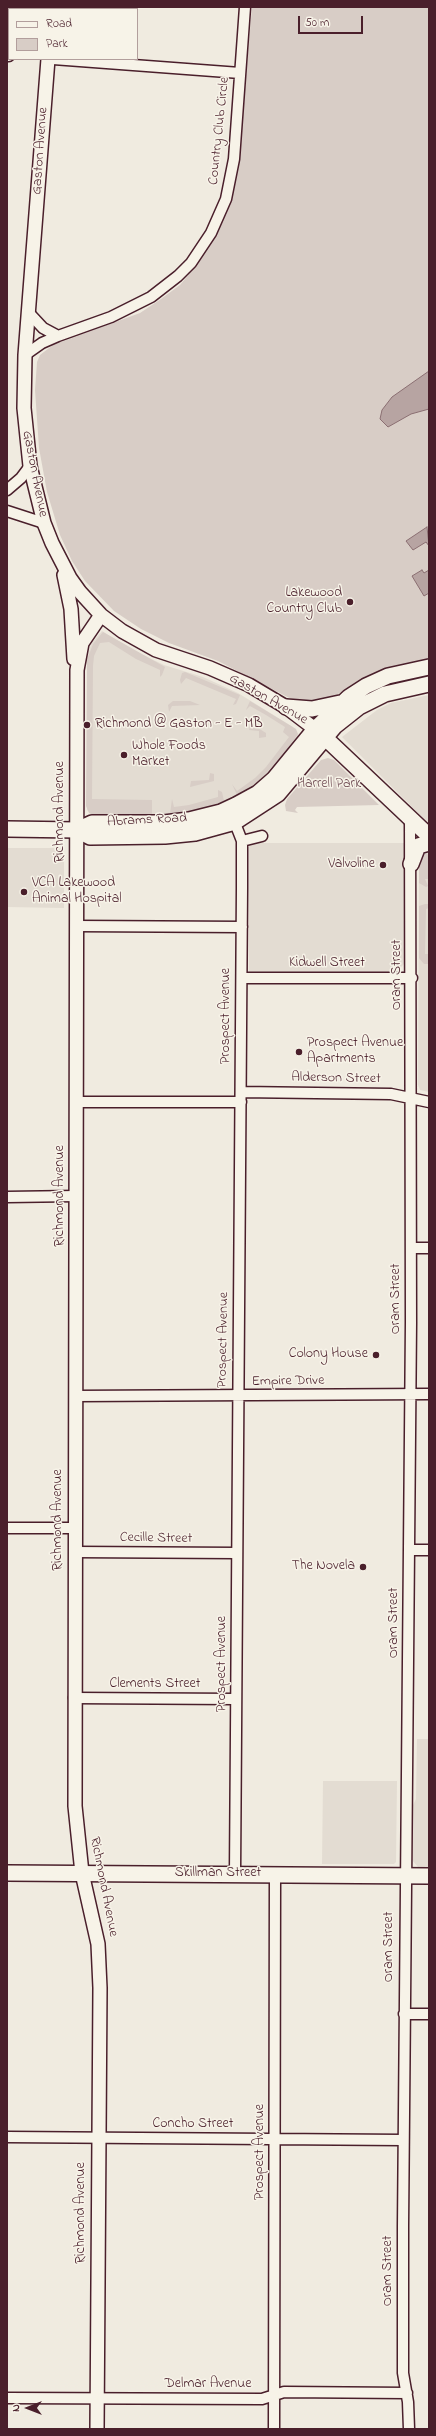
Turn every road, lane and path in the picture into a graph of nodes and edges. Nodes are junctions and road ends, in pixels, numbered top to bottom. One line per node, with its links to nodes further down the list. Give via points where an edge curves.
1 (245, 7): 4 (street, Country Club Circle)
2 (48, 60): 5 (street, Gaston Avenue)
3 (66, 60): 4 (street)
4 (240, 73): 6 (street, Country Club Circle, via 230,183 220,215 201,249 178,276 146,300 111,317)
5 (29, 313): 6 (street, via 43,328); 7 (street, Gaston Avenue)
6 (58, 336): 7 (street, Country Club Circle, via 42,342)
7 (25, 355): 8 (street, Gaston Avenue, via 24,408)
8 (30, 466): 9 (street); 11 (street, Gaston Avenue)
9 (7, 490)
10 (7, 511): 11 (street)
11 (44, 524): 12 (street, Gaston Avenue)
12 (59, 560): 13 (street, Gaston Avenue, via 80,592); 15 (street, via 70,602 73,654)
13 (101, 615): 15 (street, Richmond Avenue, via 82,643); 18 (street, Gaston Avenue, via 122,631 151,647 210,668 248,685)
14 (429, 667): 17 (main road, Abrams Road, via 388,676 366,686)
15 (77, 670): 23 (street, Richmond Avenue)
16 (429, 684): 19 (main road, Abrams Road, via 400,689 373,699)
17 (343, 702): 18 (main road, via 312,709); 19 (main road, Abrams Road)
18 (286, 707): 19 (street, Gaston Avenue)
19 (321, 733): 20 (main road, Abrams Road, via 278,794); 21 (main road, Gaston Avenue)
20 (232, 815): 23 (main road, Abrams Road, via 182,835 90,836); 26 (street, Prospect Avenue)
21 (410, 816): 25 (main road, Gaston Avenue); 28 (street, Oram Street)
22 (7, 829): 23 (main road, Abrams Road)
23 (77, 830): 29 (street, Richmond Avenue)
24 (262, 836): 26 (street)
25 (429, 836)
26 (242, 841): 30 (street, Prospect Avenue)
27 (429, 843): 28 (main road, via 418,846)
28 (411, 864): 32 (street, Oram Street)
29 (77, 926): 30 (street); 35 (street, Richmond Avenue)
30 (242, 927): 31 (street, Prospect Avenue)
31 (242, 978): 32 (street, Kidwell Street); 33 (street, Prospect Avenue)
32 (412, 978): 34 (street, Oram Street)
33 (241, 1097): 34 (street, Alderson Street, via 391,1094); 35 (street, Alderson Street); 44 (street, Prospect Avenue)
34 (412, 1099): 36 (street, Alderson Street); 39 (street, Oram Street)
35 (77, 1102): 37 (street, Richmond Avenue)
36 (429, 1102)
37 (76, 1196): 38 (street); 43 (street, Richmond Avenue)
38 (7, 1197)
39 (412, 1248): 40 (street); 41 (street, Oram Street)
40 (429, 1248)
41 (410, 1394): 42 (street, Empire Drive); 44 (street, Empire Drive); 47 (street, Oram Street)
42 (429, 1394)
43 (76, 1396): 44 (street, Empire Drive); 46 (street, Richmond Avenue)
44 (238, 1396): 50 (street, Prospect Avenue)
45 (7, 1528): 46 (street)
46 (75, 1528): 49 (street, Richmond Avenue)
47 (409, 1550): 48 (street); 57 (street, Oram Street, via 409,1757)
48 (429, 1550)
49 (75, 1552): 50 (street, Cecille Street); 51 (street, Richmond Avenue)
50 (237, 1553): 52 (street, Prospect Avenue)
51 (74, 1698): 52 (street, Clements Street); 54 (street, Richmond Avenue, via 75,1806)
52 (236, 1699): 55 (street, Prospect Avenue)
53 (7, 1873): 54 (main road, Skillman Street)
54 (82, 1873): 55 (main road, Skillman Street); 62 (street, Richmond Avenue, via 98,1944)
55 (235, 1874): 56 (main road, Skillman Street)
56 (276, 1874): 57 (main road, Skillman Street); 63 (street, Prospect Avenue)
57 (405, 1875): 58 (main road, Skillman Street); 59 (street, Oram Street)
58 (429, 1876)
59 (404, 2014): 60 (street); 64 (street, Oram Street)
60 (429, 2014)
61 (7, 2137): 62 (street, Concho Street)
62 (99, 2138): 63 (street, Concho Street); 68 (street, Richmond Avenue)
63 (275, 2139): 64 (street, Concho Street); 66 (street, Prospect Avenue)
64 (403, 2140): 65 (street, Oram Street, via 403,2373)
65 (407, 2393): 66 (street, Delmar Avenue, via 284,2392); 71 (street, Oram Street)
66 (274, 2395): 68 (street, Delmar Avenue, via 262,2399); 70 (street, Prospect Avenue)
67 (7, 2398): 68 (street, Delmar Avenue)
68 (97, 2399): 69 (street, Richmond Avenue)
69 (97, 2429)
70 (274, 2429)
71 (409, 2429)

